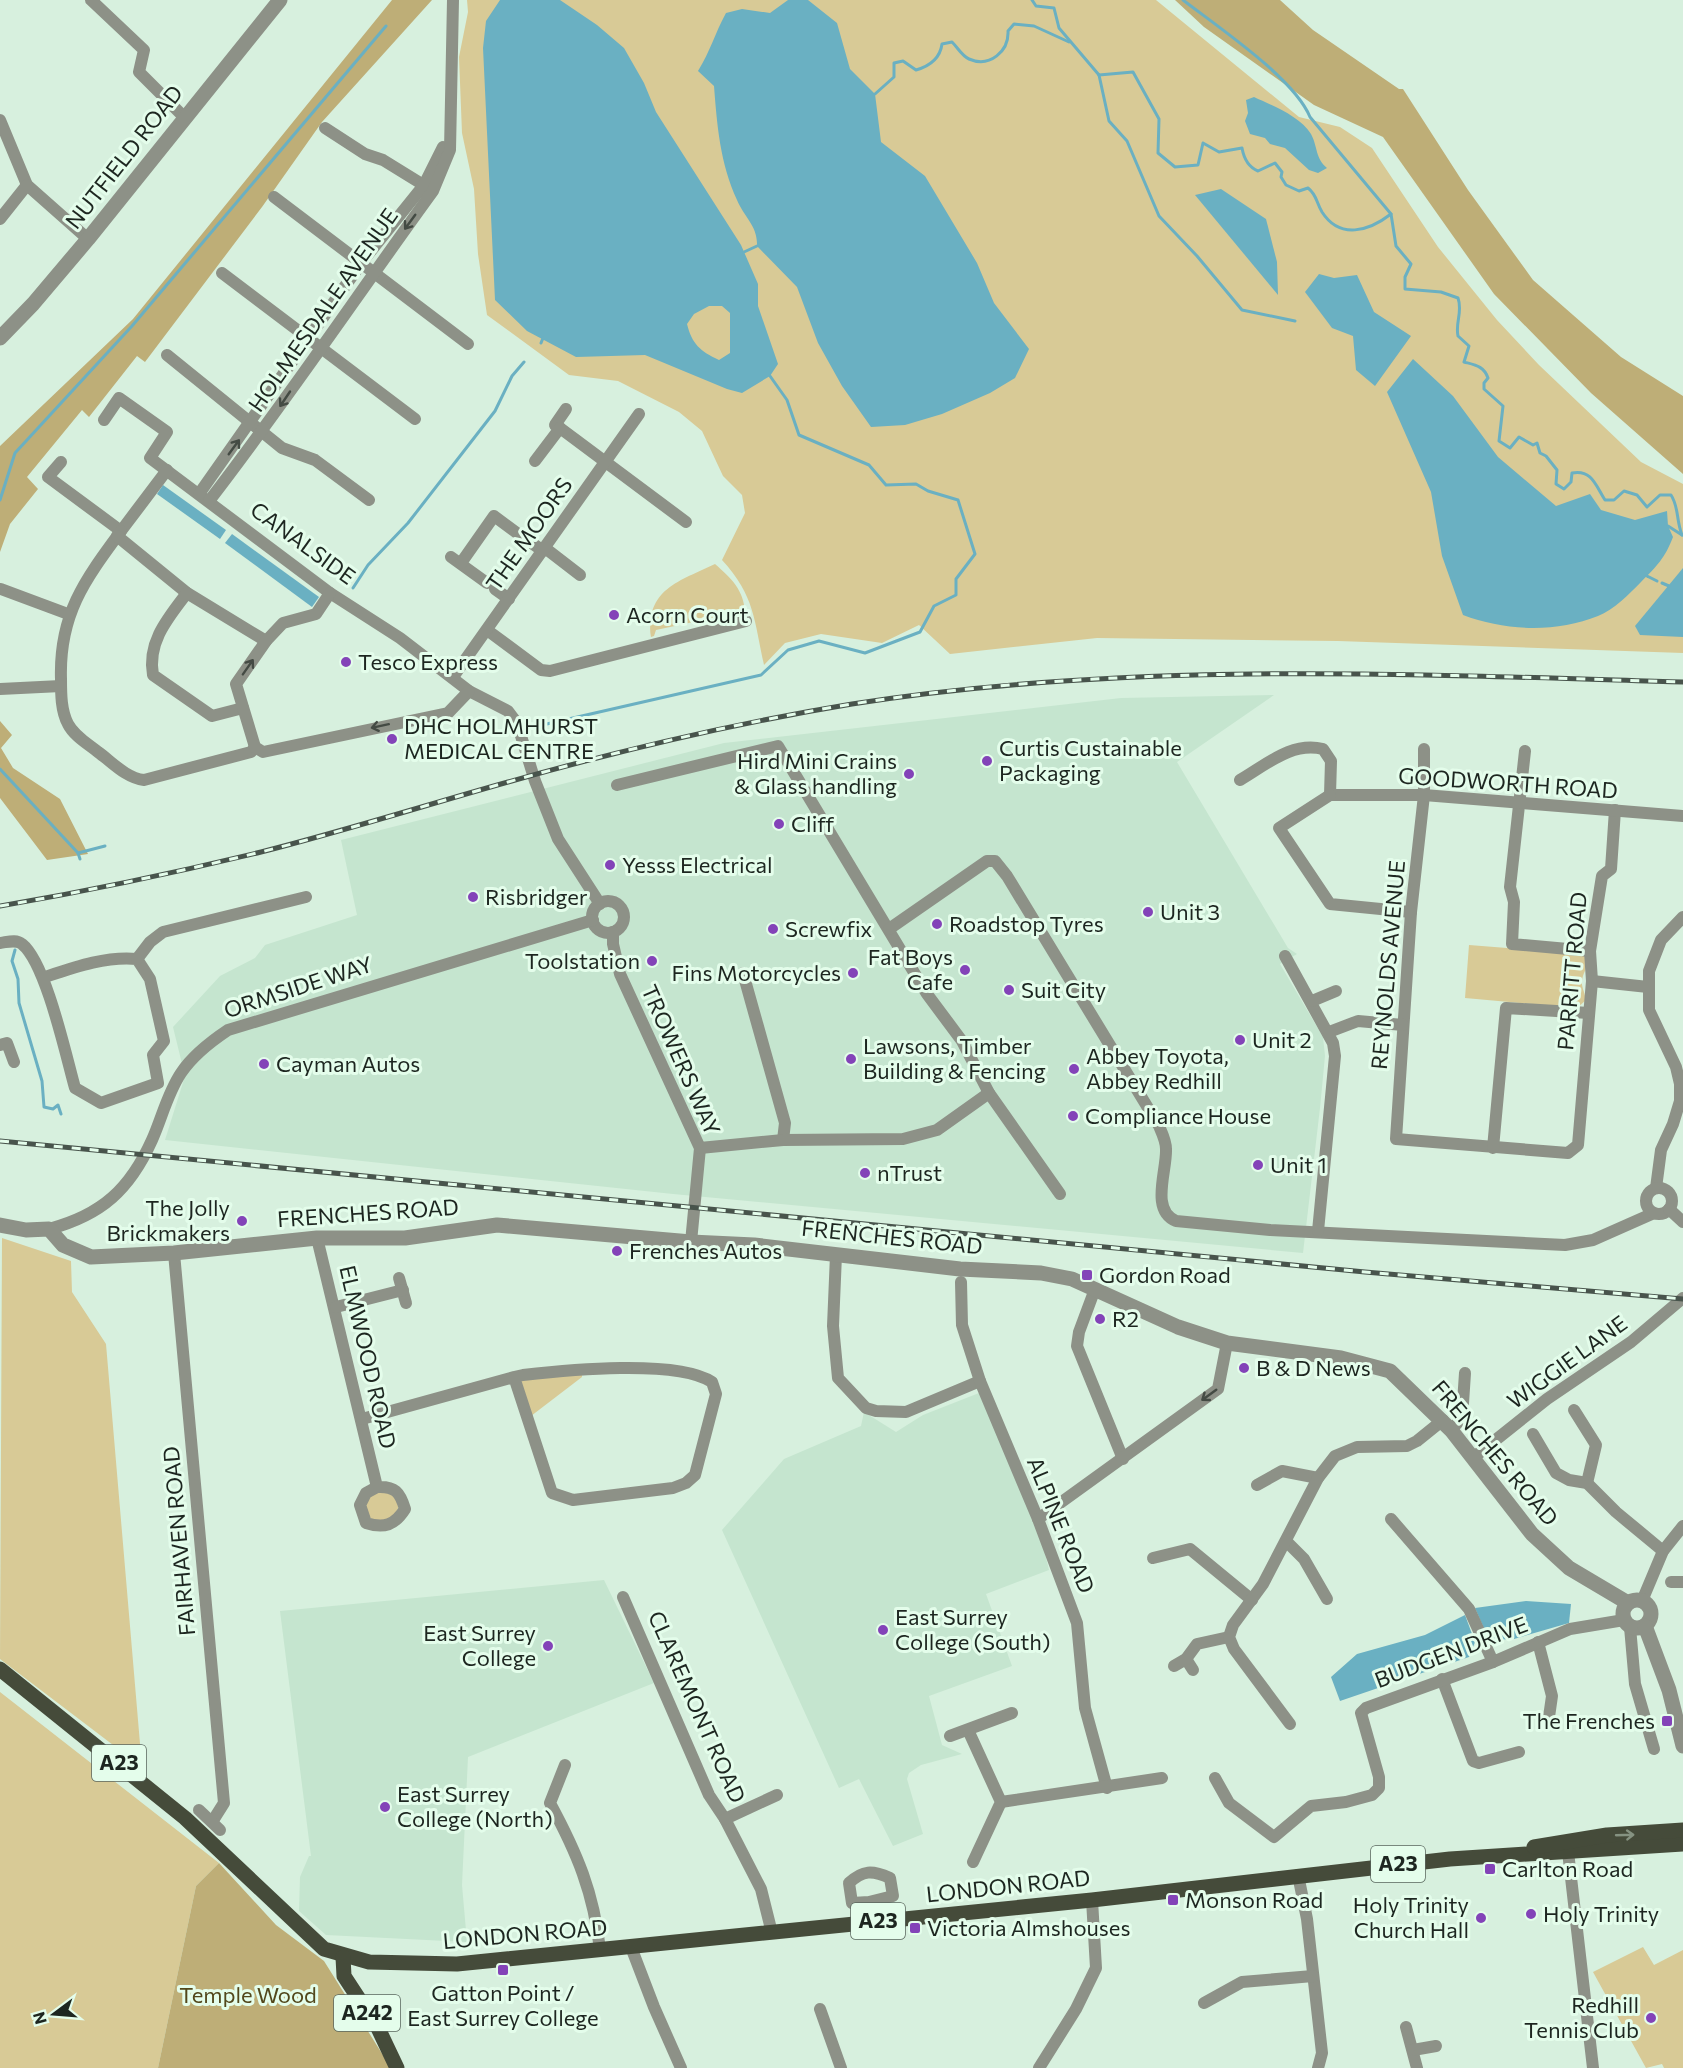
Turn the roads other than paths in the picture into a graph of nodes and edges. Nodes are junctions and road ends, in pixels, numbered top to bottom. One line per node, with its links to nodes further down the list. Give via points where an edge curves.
1 (91, 0): 4 (street, via 144,50 139,72)
2 (280, 0): 4 (street, NUTFIELD ROAD)
3 (453, 0): 8 (street, HOLMESDALE AVENUE, via 449,133)
4 (184, 117): 11 (street, NUTFIELD ROAD)
5 (0, 120): 7 (street)
6 (326, 128): 8 (street, via 364,154 383,160)
7 (27, 185): 10 (street); 11 (street)
8 (428, 188): 12 (street, HOLMESDALE AVENUE); 13 (street, HOLMESDALE AVENUE, one-way to 13)
9 (274, 197): 12 (street)
10 (0, 219)
11 (88, 239): 15 (street, NUTFIELD ROAD)
12 (362, 262): 13 (street); 16 (street, HOLMESDALE AVENUE)
13 (374, 271): 16 (street, HOLMESDALE AVENUE); 17 (street)
14 (222, 273): 16 (street)
15 (0, 338)
16 (314, 344): 21 (street); 23 (street, HOLMESDALE AVENUE); 25 (street, HOLMESDALE AVENUE, one-way to 25)
17 (468, 344)
18 (167, 356): 23 (street)
19 (566, 409): 24 (street, via 555,425)
20 (639, 414): 28 (street, THE MOORS)
21 (415, 419)
22 (104, 420): 29 (street, via 119,398 167,432 150,458)
23 (250, 424): 25 (street); 30 (street, HOLMESDALE AVENUE, one-way to 23)
24 (560, 428): 26 (street); 28 (street)
25 (263, 432): 30 (street, HOLMESDALE AVENUE); 31 (street, via 282,448 315,460)
26 (535, 461)
27 (61, 462): 33 (street, via 48,477)
28 (605, 464): 32 (street); 34 (street, THE MOORS)
29 (167, 470): 30 (street, CANALSIDE); 33 (street)
30 (204, 498): 38 (street, CANALSIDE)
31 (369, 500)
32 (686, 522)
33 (119, 534): 37 (street); 40 (street, via 78,592)
34 (544, 550): 35 (street); 39 (street, THE MOORS); 39 (street, via 494,516 456,560)
35 (580, 575)
36 (1, 589): 40 (street)
37 (187, 593): 43 (street); 45 (street, via 159,629)
38 (330, 593): 43 (street, via 316,614 283,623); 46 (street, CANALSIDE, via 355,606)
39 (509, 599): 42 (street, THE MOORS)
40 (68, 614): 49 (street, via 60,662)
41 (746, 621): 42 (street, via 550,671 541,670)
42 (487, 630): 46 (street, THE MOORS)
43 (266, 641): 50 (street, one-way to 43, via 236,684)
44 (167, 654): 45 (street)
45 (152, 656): 50 (street, via 153,675 207,714)
46 (453, 677): 48 (street, CANALSIDE)
47 (0, 688): 49 (street)
48 (469, 690): 51 (street, one-way to 51, via 448,713 291,748 263,752); 62 (street, CANALSIDE, via 508,711 517,723 558,839)
49 (61, 692): 51 (street, via 69,726 137,779 251,752)
50 (243, 708): 51 (street)
51 (255, 747)
52 (1424, 749): 57 (street, REYNOLDS AVENUE)
53 (1525, 751): 58 (street)
54 (1240, 780): 56 (street, via 1300,746 1323,749 1331,761)
55 (617, 784): 66 (street, via 778,746)
56 (1329, 788): 57 (street, GOODWORTH ROAD); 63 (street, via 1279,828 1305,869 1329,904)
57 (1424, 795): 58 (street, GOODWORTH ROAD); 63 (street, REYNOLDS AVENUE)
58 (1520, 802): 59 (street, GOODWORTH ROAD); 69 (street, via 1510,887 1514,902 1512,944)
59 (1615, 810): 60 (street, GOODWORTH ROAD); 69 (street, PARRITT ROAD, via 1611,869 1602,876)
60 (1683, 816)
61 (306, 897): 71 (street, via 164,933 150,942)
62 (600, 904): 65 (street); 67 (street, TROWERS WAY, via 615,903 623,911 623,923)
63 (1411, 912): 79 (street, REYNOLDS AVENUE)
64 (1683, 917): 75 (street, via 1661,940 1649,971)
65 (593, 920): 67 (street, via 603,932); 93 (street, ORMSIDE WAY, via 228,1030 201,1050 179,1075 152,1140 116,1196 84,1218)
66 (889, 929): 83 (street, via 927,994 962,1041); 94 (street, via 987,861 995,861 1159,1126 1166,1149 1162,1206 1166,1215 1183,1222)
67 (613, 932): 85 (street, TROWERS WAY, via 620,974)
68 (0, 944): 73 (street, via 16,941 24,945)
69 (1590, 951): 74 (street, PARRITT ROAD)
70 (1286, 956): 77 (street)
71 (137, 959): 73 (street, via 121,957); 73 (street, via 150,979 164,1041 153,1054 158,1083 101,1103 75,1088)
72 (743, 973): 84 (street, via 785,1123)
73 (45, 977)
74 (1592, 981): 75 (street); 78 (street, PARRITT ROAD)
75 (1648, 987): 87 (street, via 1649,1010 1680,1084 1675,1116 1661,1150)
76 (1336, 991): 77 (street)
77 (1312, 1001): 80 (street)
78 (1589, 1013): 86 (street, PARRITT ROAD, via 1580,1141 1568,1153); 86 (street, via 1506,1008)
79 (1403, 1025): 80 (street, via 1358,1021); 86 (street, REYNOLDS AVENUE, via 1396,1139)
80 (1329, 1032): 94 (street, via 1335,1056)
81 (0, 1045): 82 (street, via 7,1043)
82 (14, 1062)
83 (989, 1093): 84 (street, via 937,1130 903,1139); 88 (street)
84 (783, 1140): 85 (street)
85 (700, 1148): 96 (street, TROWERS WAY)
86 (1493, 1148)
87 (1656, 1188): 89 (street, via 1668,1191); 90 (street, via 1646,1197)
88 (1060, 1194)
89 (1675, 1202): 90 (street, via 1660,1214); 91 (street)
90 (1654, 1213): 94 (street, via 1593,1240 1565,1245)
91 (1683, 1222)
92 (0, 1225): 93 (street, ORMSIDE WAY)
93 (50, 1229): 97 (street, FRENCHES ROAD, via 63,1245 91,1257)
94 (1318, 1231)
95 (318, 1238): 96 (street, FRENCHES ROAD, via 405,1238 497,1225); 97 (street, FRENCHES ROAD); 103 (street, ELMWOOD ROAD)
96 (691, 1242): 98 (street, FRENCHES ROAD)
97 (174, 1253): 151 (street, FAIRHAVEN ROAD, via 224,1803 216,1826)
98 (836, 1255): 100 (street, FRENCHES ROAD, via 960,1269 1041,1273 1072,1279); 107 (street, via 833,1326 838,1378 866,1408 906,1412)
99 (961, 1282): 107 (street, ALPINE ROAD, via 962,1325)
100 (1095, 1289): 104 (street, FRENCHES ROAD, via 1178,1327); 113 (street, via 1077,1346)
101 (1683, 1298): 112 (street, WIGGIE LANE, via 1639,1336 1547,1399)
102 (406, 1303): 103 (street, via 401,1284)
103 (336, 1307): 109 (street, ELMWOOD ROAD)
104 (1227, 1342): 110 (street, FRENCHES ROAD, via 1341,1358 1381,1368 1397,1376); 113 (street, one-way to 113, via 1218,1389)
105 (1466, 1373): 110 (street)
106 (514, 1377): 106 (street, via 589,1367 703,1376 712,1382 716,1394 695,1475 686,1483 662,1489 573,1500 552,1493); 109 (street)
107 (980, 1381): 118 (street, ALPINE ROAD)
108 (1574, 1410): 115 (street, via 1596,1445)
109 (362, 1419): 117 (street, ELMWOOD ROAD)
110 (1452, 1423): 112 (street, FRENCHES ROAD); 114 (street, via 1407,1446 1344,1450)
111 (1533, 1434): 115 (street, via 1556,1473)
112 (1473, 1458): 127 (street, FRENCHES ROAD, via 1533,1534 1569,1568)
113 (1123, 1459): 118 (street)
114 (1317, 1478): 116 (street, via 1282,1471); 121 (street)
115 (1587, 1483): 122 (street)
116 (1257, 1485)
117 (377, 1487)
118 (1038, 1519): 148 (street, ALPINE ROAD, via 1077,1623 1085,1708)
119 (1391, 1519): 132 (street, via 1469,1609)
120 (1683, 1526): 122 (street)
121 (1286, 1541): 125 (street, via 1304,1559); 126 (street)
122 (1663, 1551): 127 (street)
123 (1153, 1558): 126 (street, via 1190,1549)
124 (623, 1597): 152 (street, CLAREMONT ROAD, via 709,1795)
125 (1328, 1599)
126 (1252, 1600): 129 (street)
127 (1635, 1602): 128 (street, via 1624,1611); 128 (street, via 1650,1610 1650,1617)
128 (1633, 1624): 130 (street, BUDGEN DRIVE, via 1570,1629); 142 (street, via 1669,1690); 143 (street, via 1635,1684)
129 (1229, 1637): 131 (street, via 1197,1644); 139 (street)
130 (1538, 1642): 132 (street, BUDGEN DRIVE); 138 (street, via 1552,1696)
131 (1186, 1659): 133 (street); 135 (street)
132 (1493, 1662): 136 (street, BUDGEN DRIVE)
133 (1174, 1666)
134 (0, 1670): 164 (main road, A23, via 184,1818 324,1949)
135 (1193, 1670)
136 (1442, 1679): 144 (street, via 1473,1761 1479,1763); 147 (street, BUDGEN DRIVE, via 1363,1710 1380,1784 1372,1795 1311,1806 1274,1837 1229,1803)
137 (1012, 1713): 140 (street)
138 (1549, 1716)
139 (1290, 1724)
140 (968, 1730): 141 (street); 150 (street)
141 (950, 1736)
142 (1683, 1746)
143 (1654, 1749)
144 (1519, 1752)
145 (565, 1765): 163 (street, via 550,1803 586,1876)
146 (1162, 1778): 148 (street)
147 (1215, 1778)
148 (1107, 1788): 150 (street)
149 (777, 1795): 152 (street)
150 (1001, 1802): 156 (street)
151 (199, 1810)
152 (725, 1819): 161 (street, CLAREMONT ROAD, via 761,1889)
153 (1683, 1830): 155 (main road, LONDON ROAD / A23, one-way to 153)
154 (1683, 1844): 155 (main road, LONDON ROAD / A23)
155 (1567, 1847): 157 (main road, LONDON ROAD / A23); 177 (street)
156 (973, 1862)
157 (1298, 1875): 158 (main road, LONDON ROAD / A23); 165 (street)
158 (1092, 1900): 160 (main road, LONDON ROAD / A23); 174 (street, via 1096,1968)
159 (869, 1902): 160 (street)
160 (873, 1922): 161 (main road, LONDON ROAD / A23)
161 (772, 1933): 162 (main road, LONDON ROAD / A23)
162 (632, 1947): 163 (main road, LONDON ROAD / A23); 172 (street)
163 (600, 1950): 164 (main road, LONDON ROAD / A23, via 427,1965)
164 (343, 1957): 171 (main road, A242, via 344,1976 378,2028)
165 (1313, 1976): 166 (street, via 1242,1982); 175 (street, via 1322,2053)
166 (1204, 2003)
167 (820, 2009): 173 (street)
168 (1406, 2027): 170 (street)
169 (1436, 2046): 170 (street)
170 (1413, 2050): 176 (street)
171 (397, 2068)
172 (681, 2068)
173 (841, 2068)
174 (1039, 2068)
175 (1318, 2068)
176 (1417, 2068)
177 (1593, 2068)

